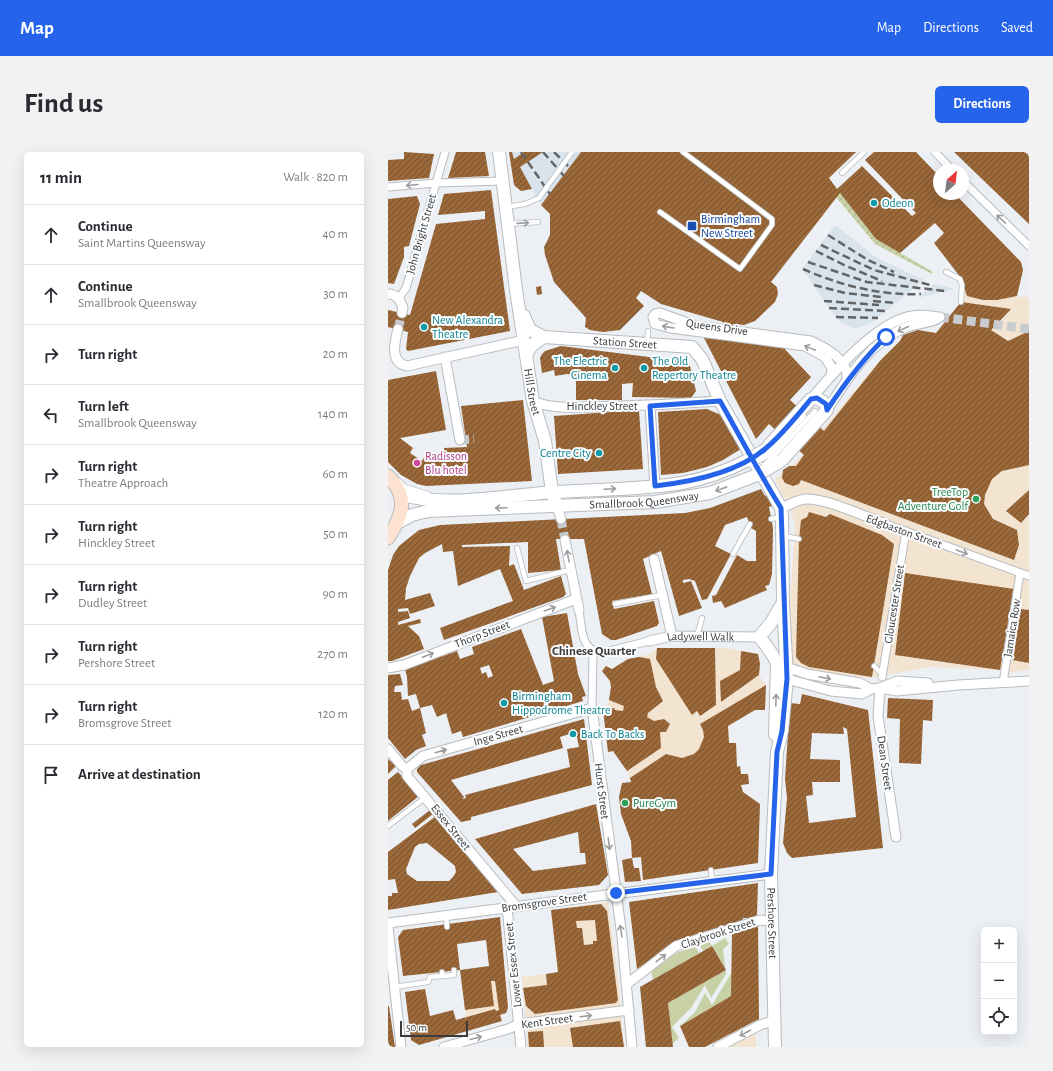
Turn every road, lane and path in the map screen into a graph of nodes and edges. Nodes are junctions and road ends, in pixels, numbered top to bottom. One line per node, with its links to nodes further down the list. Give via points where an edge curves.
1 (444, 152): 10 (street, John Bright Street)
2 (499, 152): 9 (street, Hill Street)
3 (572, 152): 13 (lane, bridge, via 539,198 525,204)
4 (683, 152): 14 (lane, via 772,219 772,225 740,269)
5 (864, 152): 8 (lane)
6 (935, 152): 7 (street)
7 (946, 164)
8 (842, 173)
9 (503, 181): 10 (street); 13 (street, Hill Street)
10 (436, 183): 11 (street, one-way to 11); 21 (street, John Bright Street, via 406,288)
11 (388, 187)
12 (969, 187): 17 (street, one-way to 12)
13 (506, 207): 16 (street, Hill Street)
14 (660, 212)
15 (538, 222): 16 (lane, one-way to 15)
16 (508, 224): 19 (street, Hill Street)
17 (1029, 246)
18 (946, 272): 22 (lane, via 960,279)
19 (516, 290): 26 (street, Hill Street, via 530,330); 27 (street, Hill Street)
20 (388, 294): 21 (street)
21 (399, 298): 23 (street)
22 (962, 302)
23 (402, 313)
24 (398, 329): 30 (street, via 394,344 395,357 403,365)
25 (648, 331): 28 (lane)
26 (544, 337): 28 (street, Station Street, via 616,338); 29 (street, via 532,345)
27 (524, 340): 29 (street, Hill Street); 30 (street)
28 (647, 343): 35 (street, Station Street, via 692,347 698,352)
29 (527, 353): 34 (street, Hill Street)
30 (445, 357): 38 (street)
31 (843, 362): 32 (street, Smallbrook Queensway); 32 (street, Queens Drive, one-way to 31, via 832,368 825,357 806,346 671,328 655,324 652,318 660,313 696,326 811,341); 33 (street, via 847,370); 33 (street, Smallbrook Queensway, one-way to 33, via 876,333 899,320 911,316 940,317 915,323 886,337)
32 (831, 376): 37 (street, Smallbrook Queensway)
33 (847, 379): 37 (street, Smallbrook Queensway)
34 (533, 401): 36 (street, Hinckley Street, via 542,405); 44 (street, Hill Street, via 545,440)
35 (720, 401): 36 (street, Hinckley Street); 48 (street)
36 (650, 406): 43 (street)
37 (816, 407): 39 (street, Smallbrook Queensway); 39 (street, Smallbrook Queensway, via 782,460)
38 (460, 440)
39 (770, 457): 40 (street, Smallbrook Queensway, bridge); 40 (street, Smallbrook Queensway, bridge)
40 (753, 468): 43 (street, Smallbrook Queensway); 47 (street, Smallbrook Queensway, one-way to 47, via 738,483 678,500)
41 (388, 473): 46 (lane, via 405,487)
42 (388, 476): 45 (main road)
43 (655, 486): 44 (street, Smallbrook Queensway, one-way to 43)
44 (552, 492): 46 (street, Smallbrook Queensway); 47 (street, Hill Street)
45 (401, 494): 46 (street, Smallbrook Queensway); 50 (main road, via 401,512)
46 (449, 501)
47 (557, 506): 49 (street); 50 (street, Smallbrook Queensway, one-way to 50, via 428,511 412,515)
48 (776, 508): 52 (street, Edgbaston Street, via 806,499 823,502); 54 (street, Pershore Street)
49 (561, 519)
50 (397, 523): 55 (main road)
51 (750, 524): 59 (lane)
52 (886, 524): 53 (street, Edgbaston Street)
53 (906, 531): 62 (street, Edgbaston Street, one-way to 62); 77 (street, Gloucester Street)
54 (782, 535): 56 (lane); 65 (street, Pershore Street)
55 (388, 538)
56 (799, 539)
57 (565, 540): 61 (street, one-way to 57)
58 (517, 548): 61 (lane, via 526,580)
59 (733, 554)
60 (654, 559): 63 (street)
61 (570, 570): 64 (street)
62 (1025, 575): 79 (street, Jamaica Row)
63 (662, 595): 66 (lane); 69 (street)
64 (576, 599): 67 (street); 75 (street, Thorp Street, one-way to 64, via 404,665)
65 (783, 602): 71 (street); 76 (street, Pershore Street)
66 (615, 604)
67 (579, 610): 73 (street, via 584,642)
68 (702, 618): 70 (lane)
69 (672, 636): 70 (street, Ladywell Walk); 72 (street, Ladywell Walk)
70 (697, 636): 71 (street, Ladywell Walk)
71 (759, 637): 76 (street)
72 (649, 641): 73 (street, Ladywell Walk, via 601,653)
73 (593, 652): 81 (street, Hurst Street)
74 (874, 666): 77 (lane, via 880,670)
75 (388, 668)
76 (784, 670): 80 (street, via 860,683); 83 (street, Pershore Street, via 782,731); 83 (street, Pershore Street, one-way to 76, via 774,740)
77 (882, 677): 80 (lane)
78 (1029, 681): 79 (street)
79 (1003, 683): 80 (street, via 897,691)
80 (876, 689): 87 (street, Dean Street)
81 (592, 708): 84 (street, Inge Street, one-way to 81, via 423,756); 91 (street, Hurst Street, one-way to 91)
82 (388, 749): 84 (street, Essex Street)
83 (777, 752): 89 (street, Pershore Street)
84 (407, 769): 85 (street, Essex Street, via 408,776)
85 (426, 797): 86 (lane); 92 (street, Essex Street)
86 (388, 826)
87 (896, 837)
88 (711, 870): 90 (lane)
89 (771, 874): 90 (street, Bromsgrove Street); 94 (street, Pershore Street)
90 (712, 880): 91 (street, Bromsgrove Street)
91 (616, 893): 92 (street, Bromsgrove Street); 99 (street, Hurst Street, one-way to 91)
92 (512, 907): 93 (street, Bromsgrove Street); 103 (street, Lower Essex Street)
93 (446, 915): 95 (street, Bromsgrove Street); 97 (lane)
94 (773, 921): 99 (street, Claybrook Street, one-way to 94, via 676,946 760,920); 102 (street, Pershore Street)
95 (388, 923)
96 (388, 926): 100 (street)
97 (447, 927)
98 (454, 970): 100 (lane, via 454,975 442,974 430,978 428,982)
99 (627, 984): 101 (street, Hurst Street)
100 (395, 987): 104 (street)
101 (629, 1010): 103 (street, Kent Street, one-way to 101); 107 (street, Hurst Street)
102 (774, 1021): 108 (street, one-way to 108, via 760,1025); 109 (street, Pershore Street)
103 (519, 1024): 105 (street, Kent Street, one-way to 103); 106 (street, Lower Essex Street)
104 (402, 1047)
105 (444, 1047)
106 (521, 1047)
107 (632, 1047)
108 (718, 1047)
109 (775, 1047)

